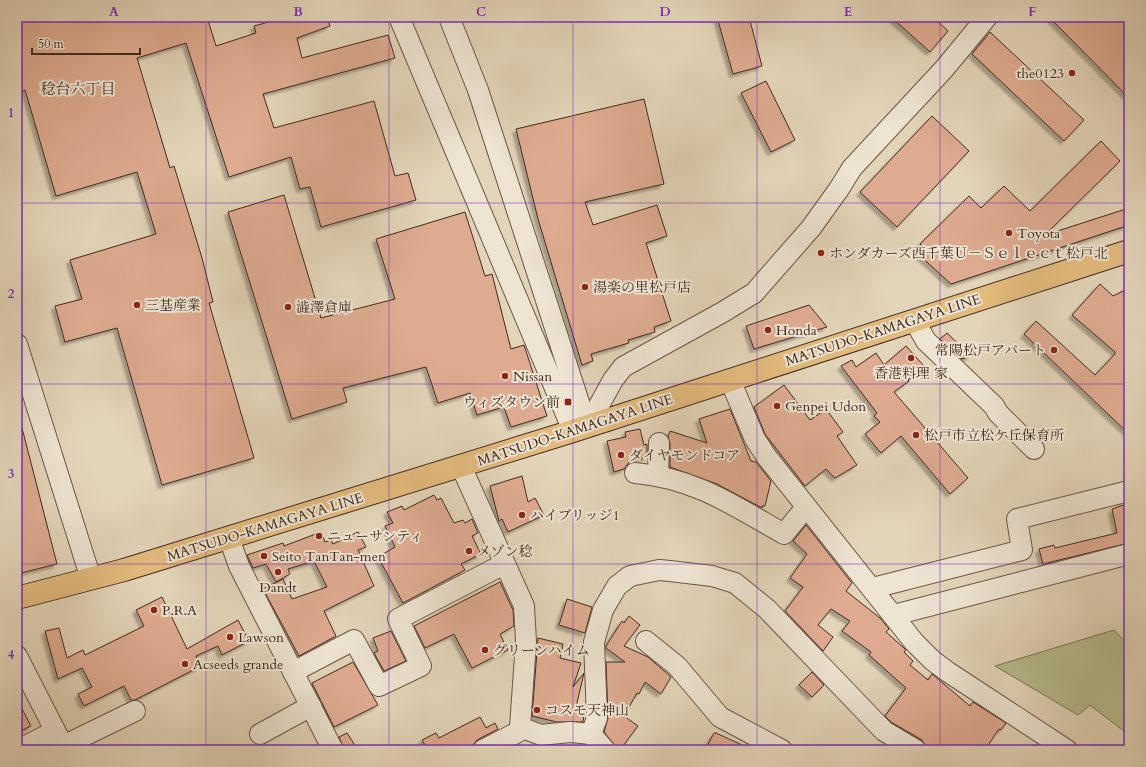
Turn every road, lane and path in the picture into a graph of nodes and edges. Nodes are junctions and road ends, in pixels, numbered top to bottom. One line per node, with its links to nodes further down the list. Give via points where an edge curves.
1 (399, 17): 8 (street)
2 (449, 17): 8 (street, via 478,90)
3 (986, 17): 8 (street, via 944,69 852,168 811,228 754,293 623,367)
4 (1129, 251): 5 (main road, MATSUDO-KAMAGAYA LINE)
5 (914, 320): 7 (main road, MATSUDO-KAMAGAYA LINE); 10 (street, via 926,341 994,406)
6 (17, 344): 19 (street)
7 (730, 380): 8 (main road, MATSUDO-KAMAGAYA LINE); 15 (street, via 755,439)
8 (580, 429): 11 (main road, MATSUDO-KAMAGAYA LINE)
9 (659, 443): 13 (street)
10 (1034, 449)
11 (461, 466): 16 (main road, MATSUDO-KAMAGAYA LINE); 18 (street)
12 (635, 472): 13 (street)
13 (658, 475): 15 (street, via 711,492 784,534)
14 (1129, 491): 20 (street, via 1017,519 1022,550)
15 (806, 507): 20 (street)
16 (229, 538): 19 (main road, MATSUDO-KAMAGAYA LINE); 25 (street, via 239,566)
17 (1129, 554): 22 (street)
18 (504, 564): 25 (street, via 398,619 421,666 378,686 354,640); 28 (street, via 524,606 526,642)
19 (91, 579): 21 (main road, MATSUDO-KAMAGAYA LINE)
20 (873, 588): 22 (street)
21 (17, 598)
22 (894, 615): 40 (street, via 914,642 932,660)
23 (646, 642): 33 (street, via 677,666 720,717)
24 (17, 656): 31 (street)
25 (293, 672): 26 (street)
26 (311, 706): 29 (street); 35 (street)
27 (135, 711): 31 (street)
28 (520, 727): 32 (street); 36 (street, via 518,732)
29 (260, 734)
30 (591, 734): 32 (street, via 570,732); 37 (street); 39 (street, via 597,718 594,642 603,610 617,586 630,576 659,570 712,576 735,583 766,608 884,730)
31 (61, 742): 34 (street)
32 (543, 742)
33 (749, 742): 38 (street)
34 (18, 750)
35 (333, 750)
36 (483, 750)
37 (605, 750)
38 (782, 750)
39 (916, 750)
40 (1067, 750)

